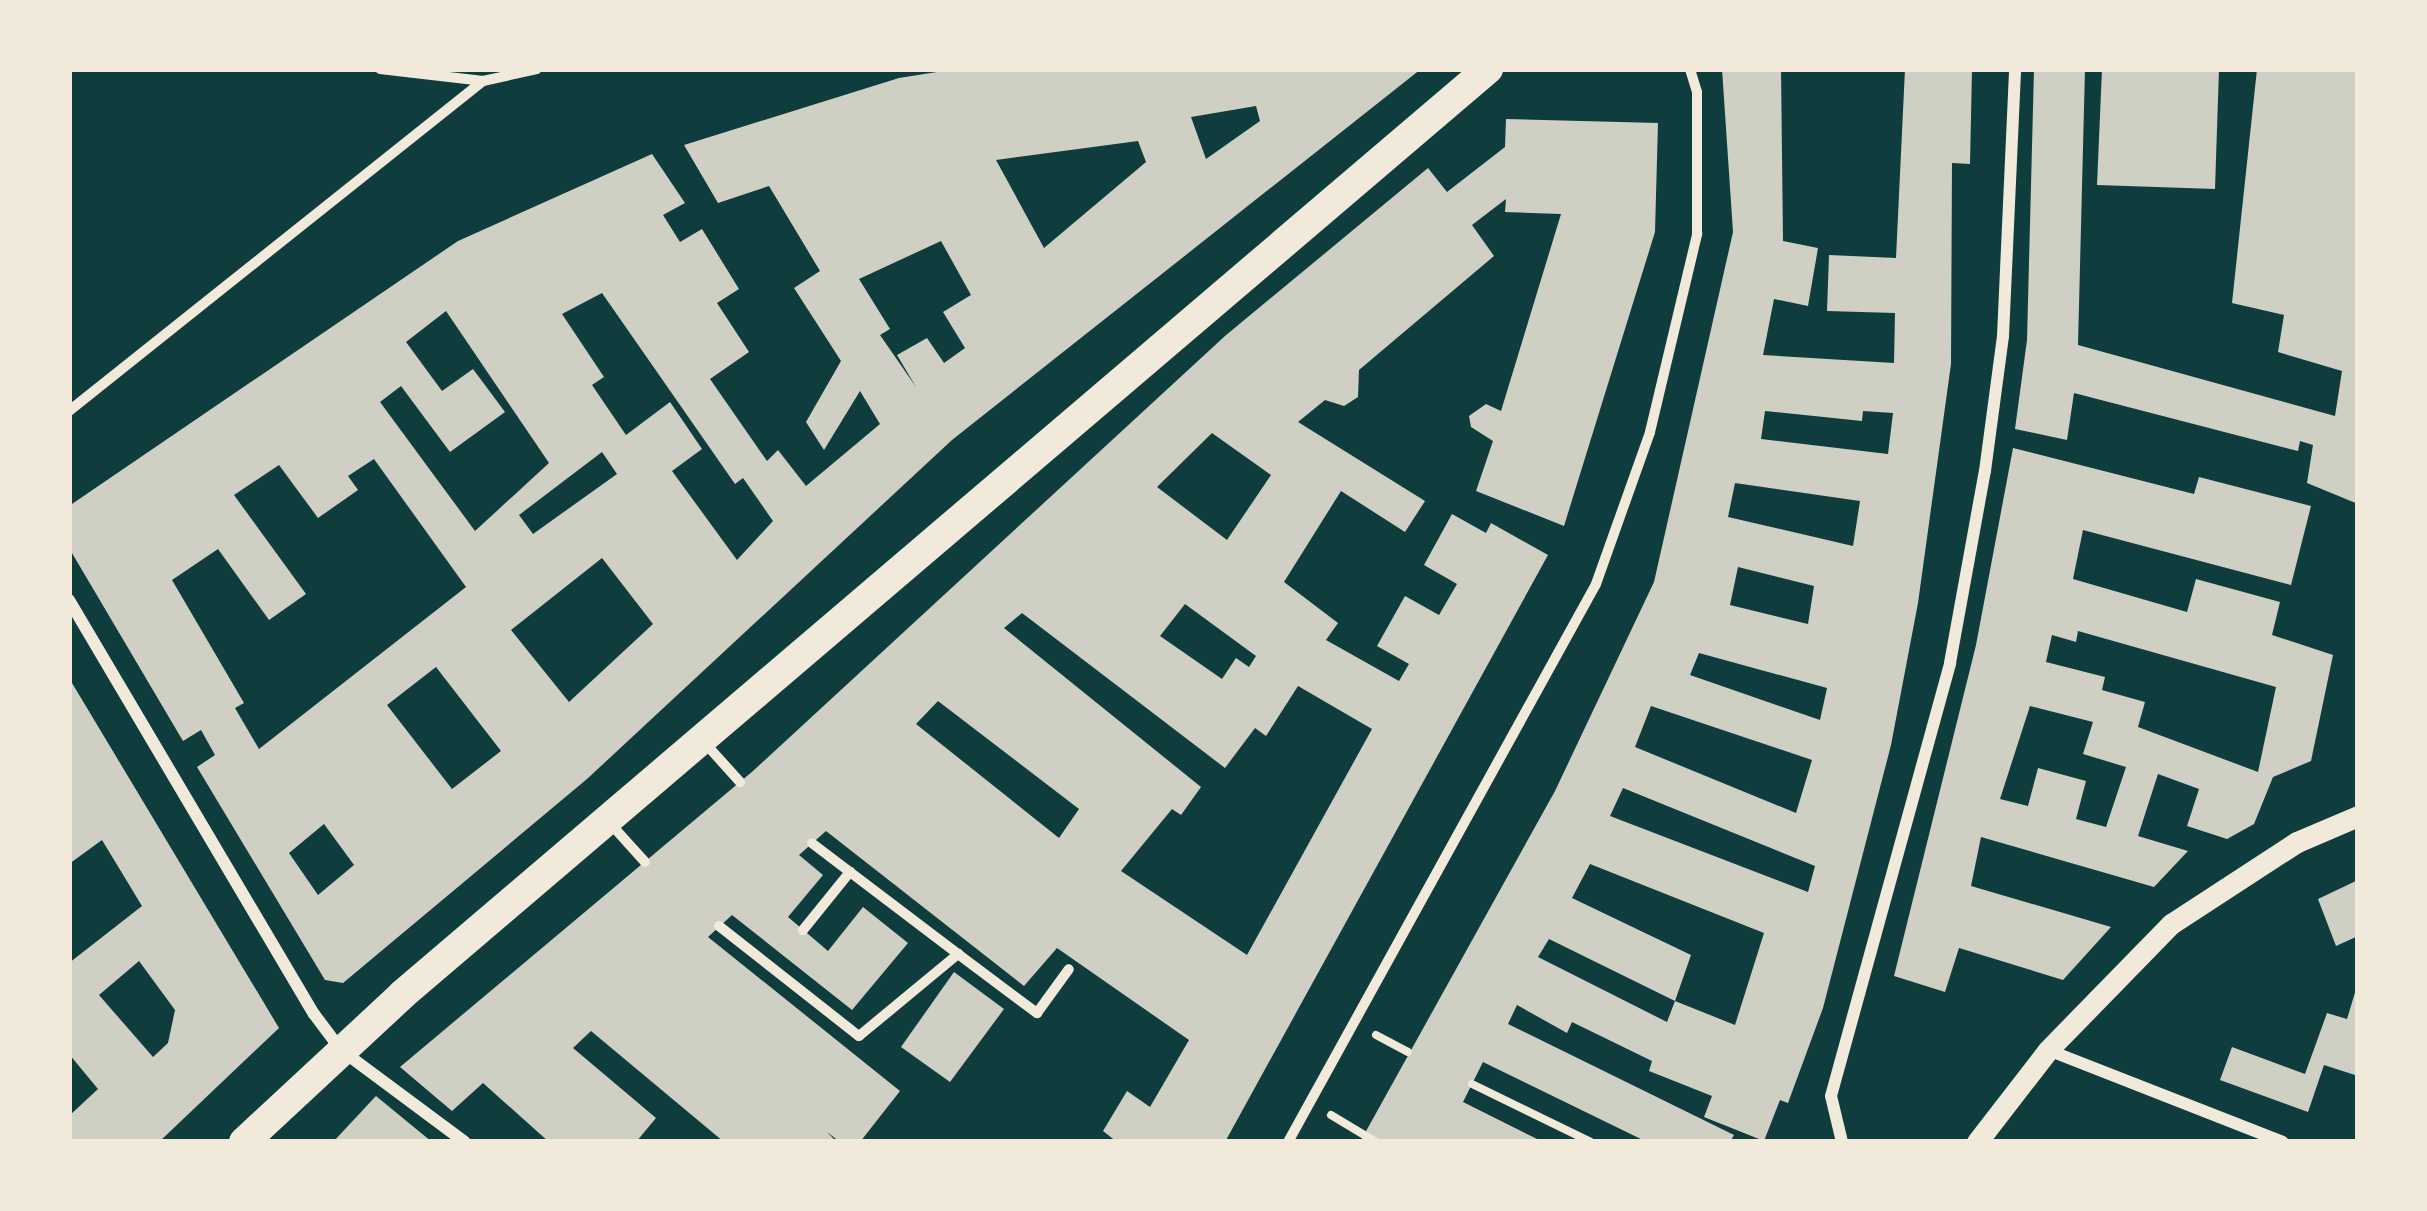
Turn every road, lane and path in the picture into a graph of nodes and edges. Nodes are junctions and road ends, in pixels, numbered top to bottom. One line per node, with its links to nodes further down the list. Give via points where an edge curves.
1 (380, 69): 6 (street)
2 (537, 69): 6 (street)
3 (1488, 69): 9 (main road)
4 (1690, 69): 25 (street, via 1697,92 1696,234 1649,432 1596,584)
5 (2015, 69): 31 (street, via 2003,336 1985,471 1950,663 1831,1096)
6 (483, 81): 7 (street)
7 (69, 411)
8 (69, 600): 22 (street)
9 (702, 740): 10 (street); 12 (main road)
10 (740, 782)
11 (2358, 817): 23 (street, via 2231,880 2171,924)
12 (608, 820): 14 (street); 22 (main road)
13 (812, 843): 15 (street)
14 (645, 862)
15 (850, 872): 17 (street); 18 (street)
16 (719, 926): 20 (street)
17 (803, 930)
18 (958, 954): 20 (street, via 859,1036); 21 (street, via 1037,1013)
19 (783, 955): 20 (street)
20 (772, 968)
21 (1069, 969)
22 (340, 1050): 26 (main road); 27 (street)
23 (2048, 1050): 32 (street); 33 (street)
24 (1472, 1084): 30 (path)
25 (1309, 1102): 28 (street); 29 (path)
26 (244, 1142)
27 (465, 1142)
28 (1288, 1142)
29 (1376, 1142)
30 (1591, 1142)
31 (1842, 1142)
32 (1977, 1142)
33 (2283, 1142)

